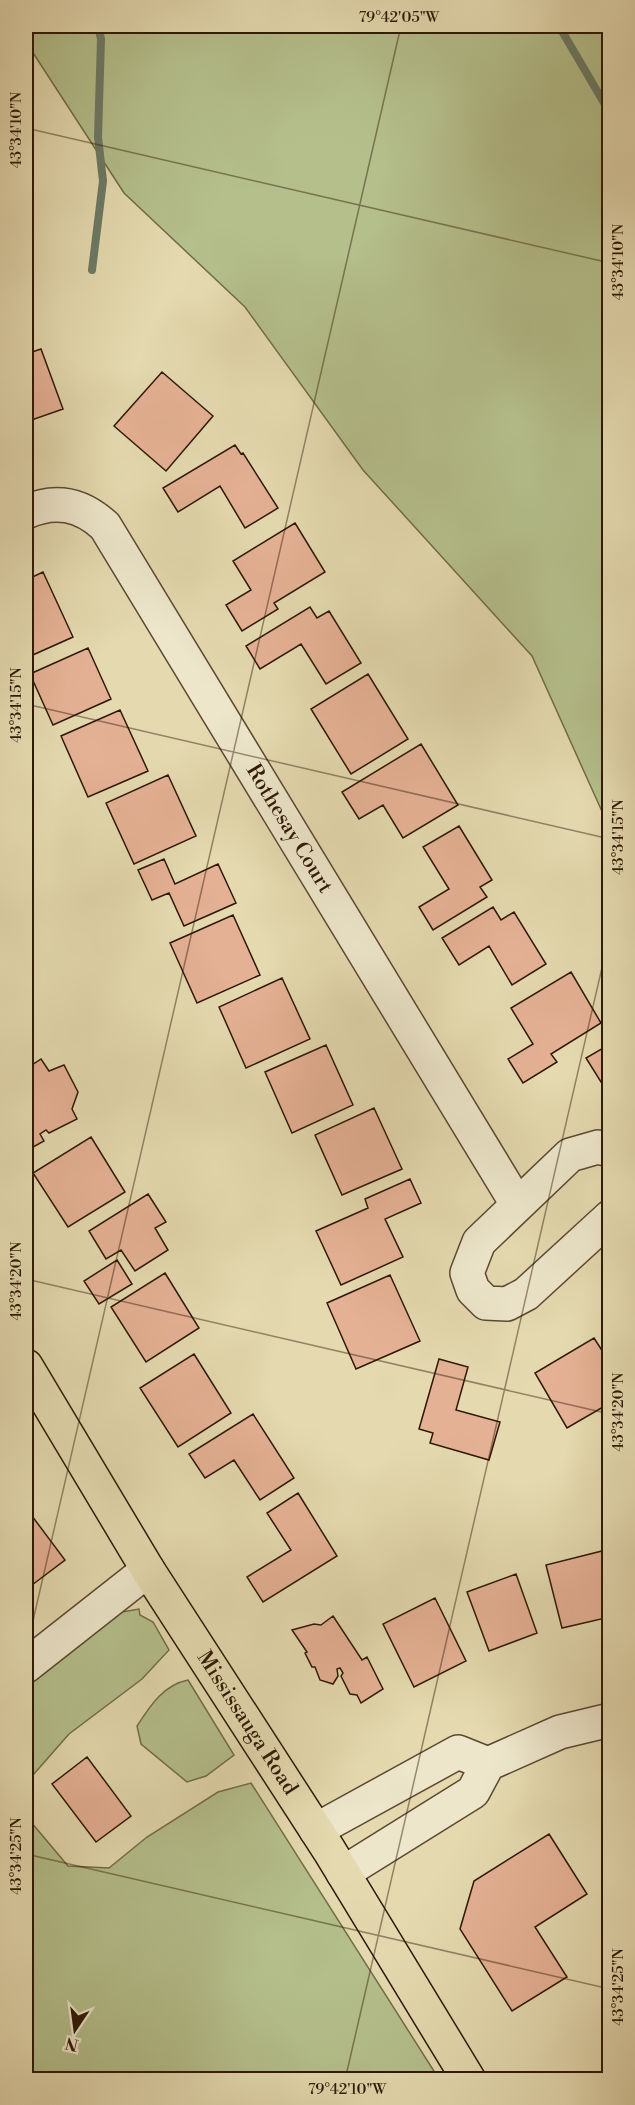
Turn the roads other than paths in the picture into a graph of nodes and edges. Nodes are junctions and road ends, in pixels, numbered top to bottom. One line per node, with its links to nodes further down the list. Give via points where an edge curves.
1 (26, 512): 3 (street, Rothesay Court, via 63,504 86,511 105,526)
2 (609, 1150): 3 (street, via 598,1147 570,1155)
3 (517, 1204): 4 (street, via 479,1242 467,1273 473,1290 486,1303 507,1304 526,1294)
4 (609, 1217)
5 (26, 1366): 6 (main road, Mississauga Road)
6 (148, 1570): 7 (street); 10 (main road, Mississauga Road)
7 (26, 1666)
8 (609, 1720): 9 (street, via 560,1732)
9 (488, 1764): 10 (street, via 458,1752); 11 (street, via 473,1792)
10 (316, 1830): 11 (main road, Mississauga Road)
11 (343, 1873): 12 (main road, Mississauga Road)
12 (469, 2079)

